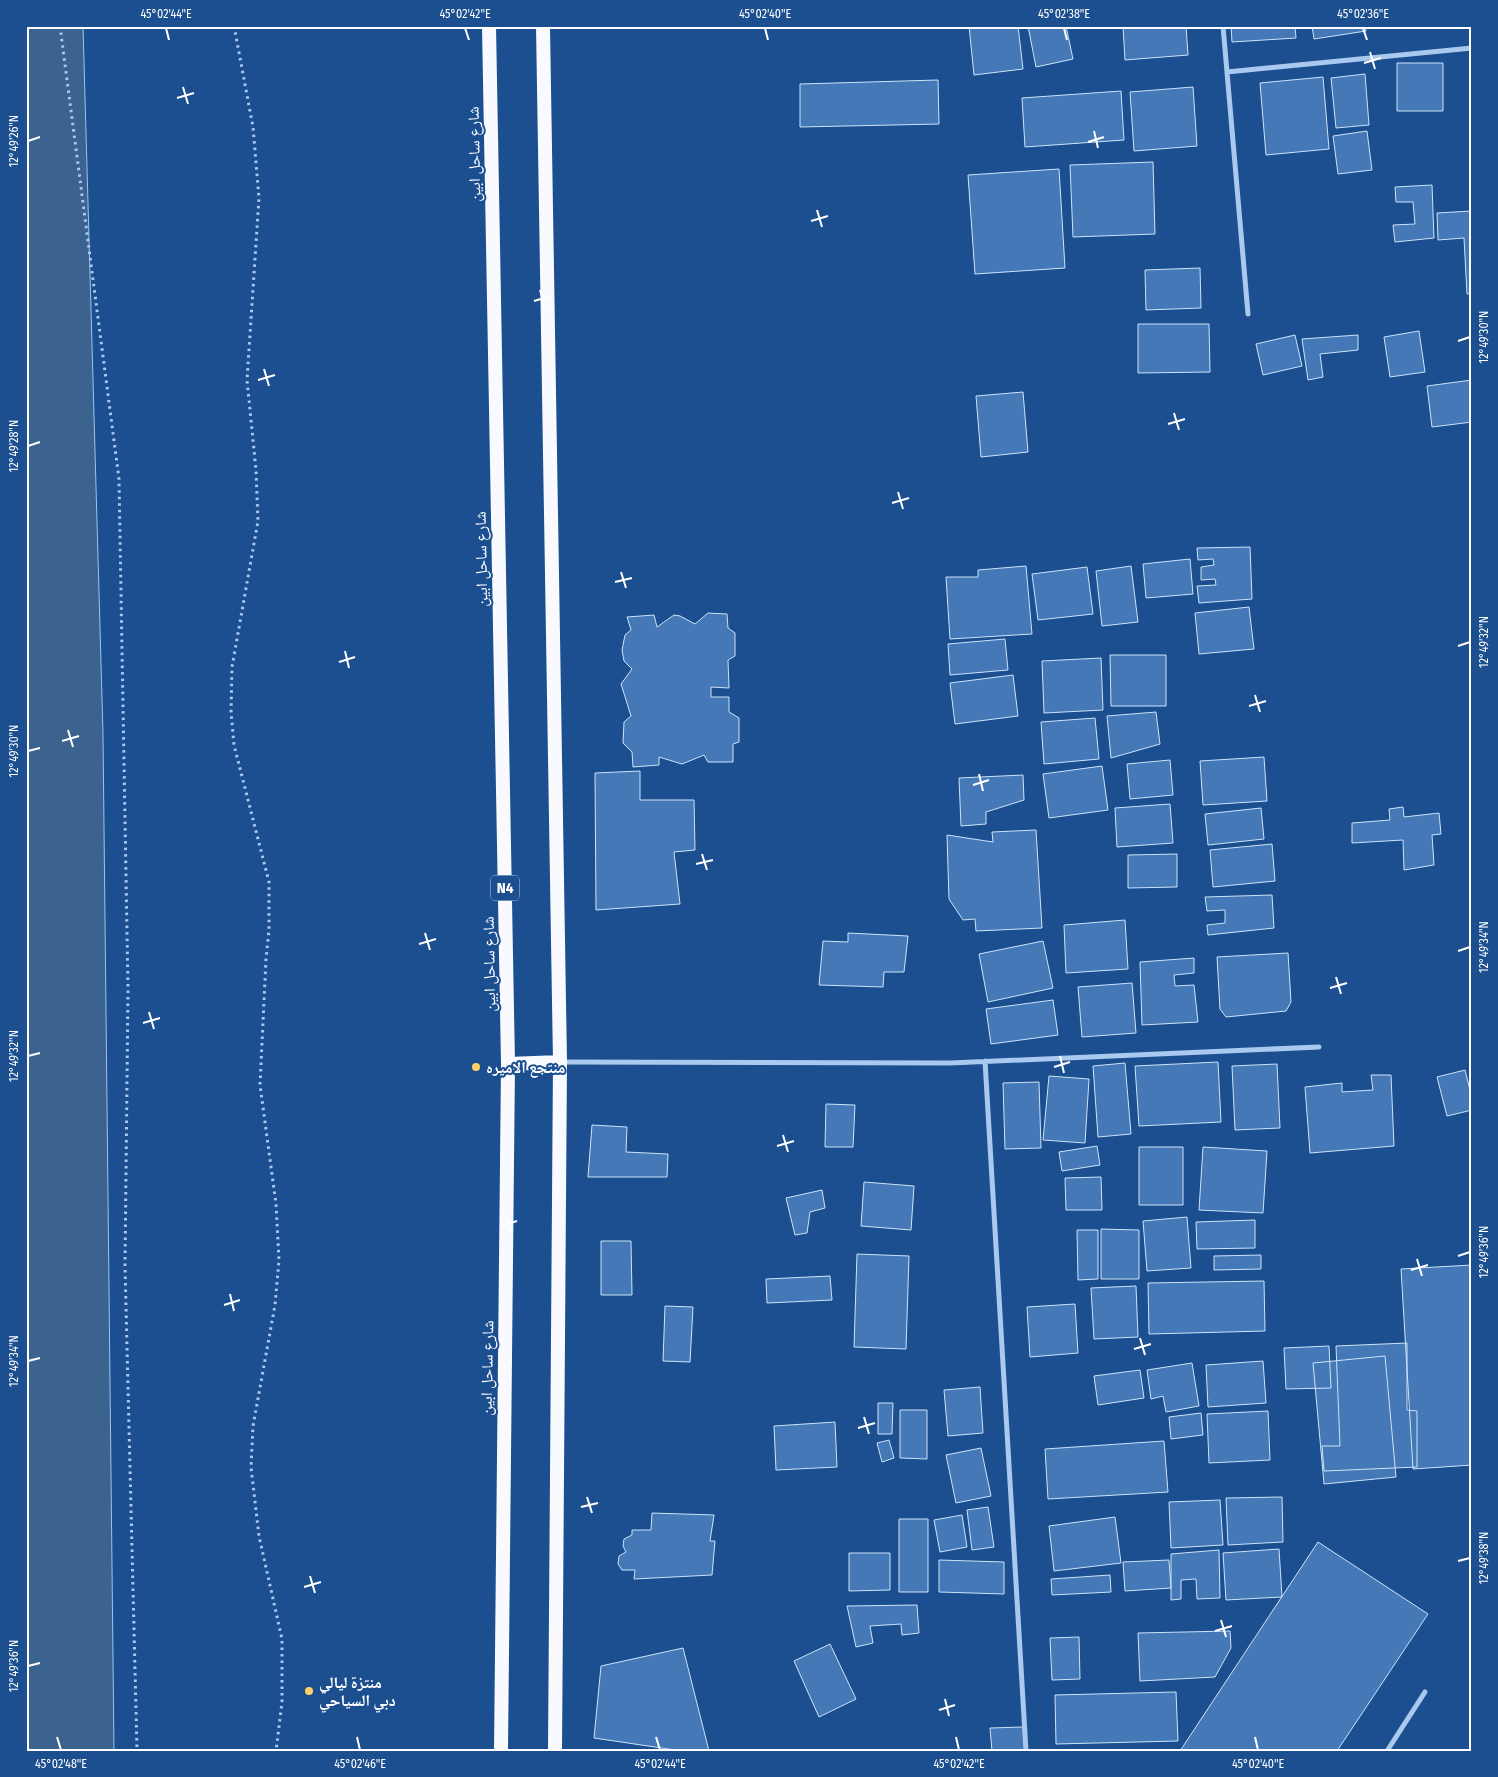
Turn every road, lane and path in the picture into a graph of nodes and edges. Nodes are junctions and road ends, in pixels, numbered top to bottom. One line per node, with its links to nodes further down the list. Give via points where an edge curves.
1 (60, 26): 14 (path, via 119,479 128,989 124,1266)
2 (234, 26): 15 (path, via 253,127 259,198 247,380 258,521 232,666 231,712 234,745 269,882 260,1085 276,1204 279,1260 275,1306 253,1426 251,1467 259,1536 282,1639 282,1702)
3 (489, 26): 12 (highway, شارع ساحل ابين / N4)
4 (543, 26): 11 (highway)
5 (1223, 26): 7 (street)
6 (1472, 48): 7 (street)
7 (1227, 72): 8 (street)
8 (1248, 314)
9 (1319, 1047): 10 (street)
10 (985, 1061): 11 (street); 18 (street)
11 (560, 1062): 12 (highway); 17 (highway)
12 (508, 1064): 16 (highway, شارع ساحل ابين / N4)
13 (1425, 1692): 19 (street)
14 (137, 1751)
15 (276, 1751)
16 (501, 1751)
17 (555, 1751)
18 (1026, 1751)
19 (1387, 1751)

